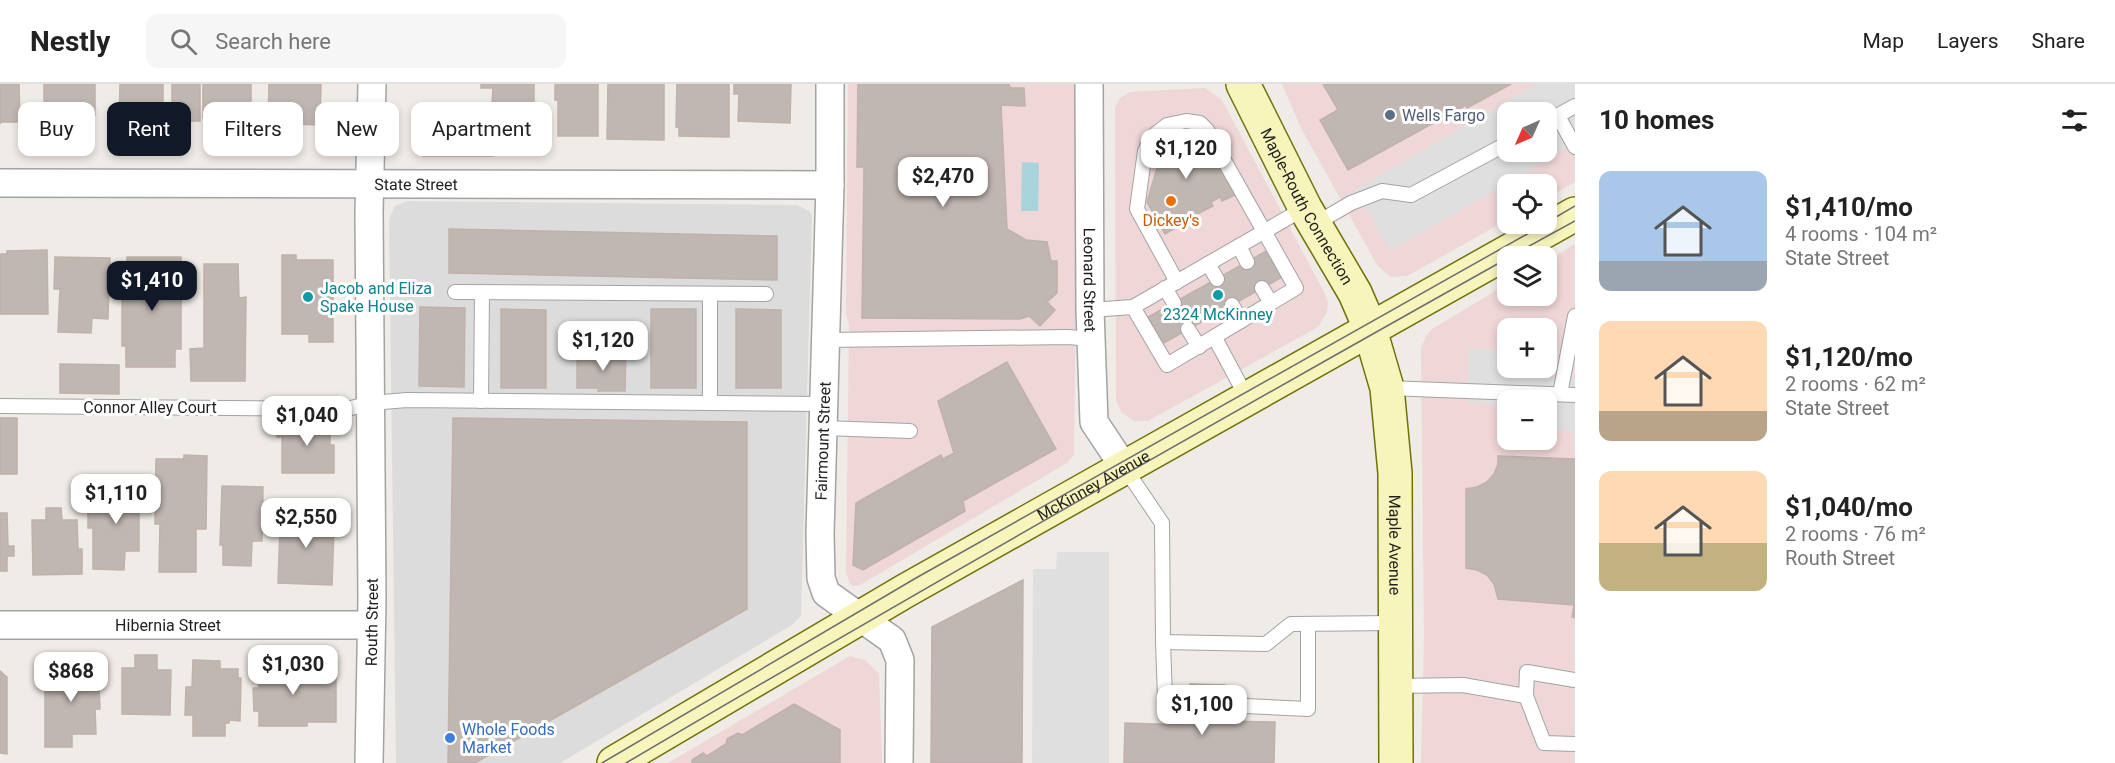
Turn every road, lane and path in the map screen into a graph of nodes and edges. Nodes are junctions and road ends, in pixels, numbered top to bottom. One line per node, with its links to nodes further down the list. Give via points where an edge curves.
1 (372, 84): 11 (street, Routh Street)
2 (830, 84): 12 (street, Fairmount Street)
3 (1089, 84): 30 (street, Leonard Street)
4 (1243, 84): 14 (street, Maple-Routh Connection)
5 (1575, 106): 6 (lane)
6 (1557, 116)
7 (1557, 125): 8 (lane)
8 (1575, 147)
9 (1497, 149): 14 (lane, via 1411,195 1382,191)
10 (0, 183): 11 (street, State Street)
11 (370, 184): 12 (street, State Street); 44 (street, Routh Street)
12 (830, 185): 37 (street, Fairmount Street)
13 (1575, 214): 33 (street, McKinney Avenue)
14 (1310, 216): 15 (lane); 33 (street, Maple-Routh Connection, via 1355,293)
15 (1264, 231): 16 (lane); 20 (lane, via 1207,130 1200,123 1186,121 1167,125 1153,136 1144,151 1137,209); 27 (lane, via 1296,288)
16 (1239, 246): 17 (lane); 18 (lane)
17 (1247, 262)
18 (1208, 264): 19 (lane); 20 (lane)
19 (1216, 279)
20 (1171, 285): 26 (lane); 29 (lane)
21 (1263, 288): 27 (lane)
22 (455, 292): 23 (lane)
23 (482, 292): 24 (lane); 43 (lane)
24 (710, 294): 25 (lane); 45 (lane)
25 (766, 294)
26 (1174, 303)
27 (1271, 303): 32 (lane)
28 (1232, 305): 32 (lane)
29 (1133, 307): 30 (lane); 38 (lane, via 1167,365)
30 (1090, 310): 36 (street, Leonard Street)
31 (1575, 316): 40 (lane)
32 (1241, 321): 35 (lane)
33 (1370, 328): 39 (street, Maple Avenue); 42 (street, McKinney Avenue)
34 (1188, 329): 38 (lane)
35 (1215, 338): 38 (lane); 42 (lane)
36 (1091, 339): 37 (lane); 49 (street, Leonard Street, via 1094,422)
37 (825, 340): 47 (street, Fairmount Street)
38 (1199, 347)
39 (1387, 388): 40 (lane); 51 (street, Maple Avenue, via 1395,472)
40 (1560, 394): 41 (lane)
41 (1575, 395)
42 (1248, 398): 49 (street, McKinney Avenue)
43 (481, 400): 44 (lane, Connor Alley Court); 45 (lane, Connor Alley Court)
44 (371, 403): 46 (lane, Connor Alley Court, via 347,409); 54 (street, Routh Street)
45 (710, 403): 47 (lane, Connor Alley Court)
46 (0, 406)
47 (823, 416): 48 (lane, Connor Alley Court); 50 (street, Fairmount Street, via 821,578 826,593)
48 (910, 431)
49 (1124, 467): 50 (street, McKinney Avenue); 55 (lane, via 1162,523)
50 (860, 618): 63 (street, McKinney Avenue); 64 (street, Fairmount Street, via 892,640 900,660)
51 (1395, 623): 52 (lane); 57 (street, Maple Avenue)
52 (1308, 624): 55 (lane, via 1292,624 1266,644); 60 (lane, via 1308,709)
53 (0, 625): 54 (street, Hibernia Street)
54 (371, 625): 62 (street, Routh Street)
55 (1163, 642): 59 (lane, via 1165,698 1175,705)
56 (1575, 680): 58 (lane, via 1527,672)
57 (1395, 686): 58 (lane, via 1462,686); 65 (street, Maple Avenue)
58 (1526, 696): 61 (lane, via 1544,743)
59 (1189, 705)
60 (1225, 705)
61 (1575, 744)
62 (369, 763)
63 (614, 763)
64 (899, 763)
65 (1396, 763)

